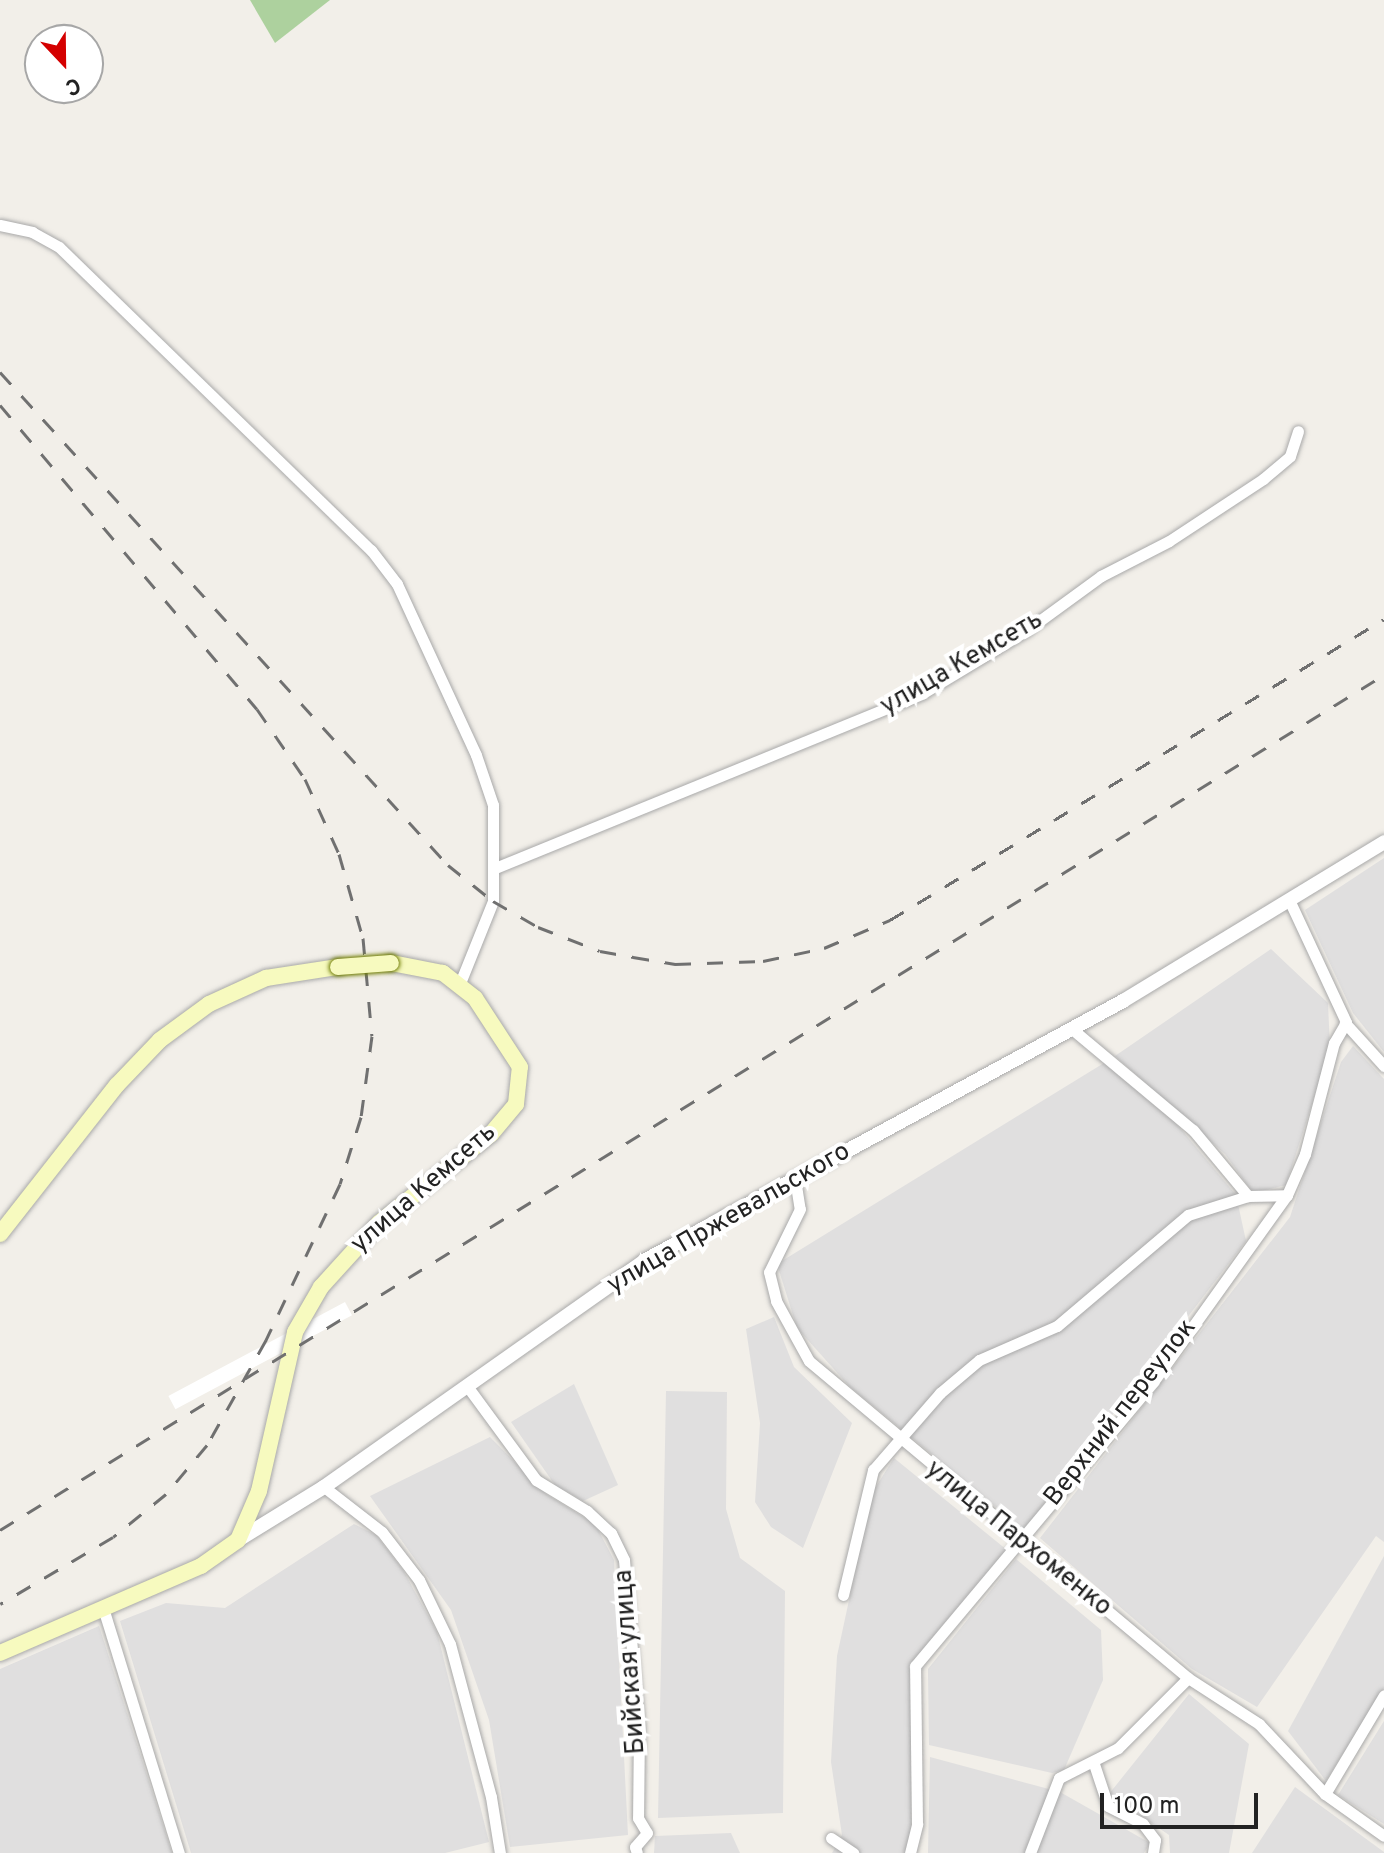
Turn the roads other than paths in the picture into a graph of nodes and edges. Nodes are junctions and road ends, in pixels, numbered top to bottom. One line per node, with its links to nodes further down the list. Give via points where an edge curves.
1 (0, 225): 4 (street, via 32,232 59,247 384,566 436,663 476,755 493,805)
2 (1298, 431): 4 (street, улица Кемсеть, via 1290,456 1263,479 1169,541 1101,576 1027,630 923,693)
3 (1384, 842): 5 (street, улица Пржевальского)
4 (495, 862): 6 (street, via 493,901)
5 (1289, 900): 7 (street); 8 (street, улица Пржевальского)
6 (460, 983): 13 (main road, улица Кемсеть, bridge, via 424,967 338,967 254,983 209,1004 160,1040 117,1085); 17 (main road, улица Кемсеть, via 514,1051 522,1074 516,1104 491,1134 374,1229 321,1287 295,1332 259,1491)
7 (1345, 1022): 9 (street); 11 (street, Верхний переулок)
8 (1072, 1029): 10 (street, улица Пржевальского); 12 (street, via 1193,1130)
9 (1384, 1066)
10 (795, 1179): 14 (street, улица Пржевальского, via 644,1261); 15 (street, улица Пархоменко, via 800,1209 769,1272 776,1301 809,1361)
11 (1287, 1195): 12 (street); 18 (street, Верхний переулок, via 1153,1382)
12 (1248, 1196): 15 (street, via 1188,1215 1057,1326 979,1360 940,1393)
13 (0, 1234)
14 (467, 1386): 16 (street, улица Пржевальского); 30 (street, Бийская улица, via 536,1480 587,1511 611,1533 624,1560 639,1728 638,1818 647,1833 635,1847)
15 (901, 1441): 18 (street, улица Пархоменко); 19 (street, via 873,1470)
16 (324, 1487): 17 (street, улица Пржевальского); 28 (street, via 382,1532 419,1580 450,1644 491,1797)
17 (238, 1540): 20 (main road, улица Пржевальского, via 201,1566)
18 (1020, 1540): 22 (street, улица Пархоменко); 32 (street, Верхний переулок, via 915,1666 917,1824)
19 (843, 1595)
20 (103, 1608): 21 (main road, улица Пржевальского); 29 (street)
21 (0, 1653)
22 (1188, 1678): 24 (street); 25 (street, улица Пархоменко, via 1259,1724)
23 (1384, 1695): 25 (street)
24 (1094, 1764): 33 (street, via 1059,1778); 34 (street, via 1108,1806 1143,1824 1155,1840)
25 (1325, 1794): 26 (street, улица Пархоменко)
26 (1384, 1836)
27 (831, 1838): 31 (street)
28 (496, 1852)
29 (179, 1853)
30 (637, 1853)
31 (853, 1853)
32 (910, 1853)
33 (1030, 1853)
34 (1153, 1853)

